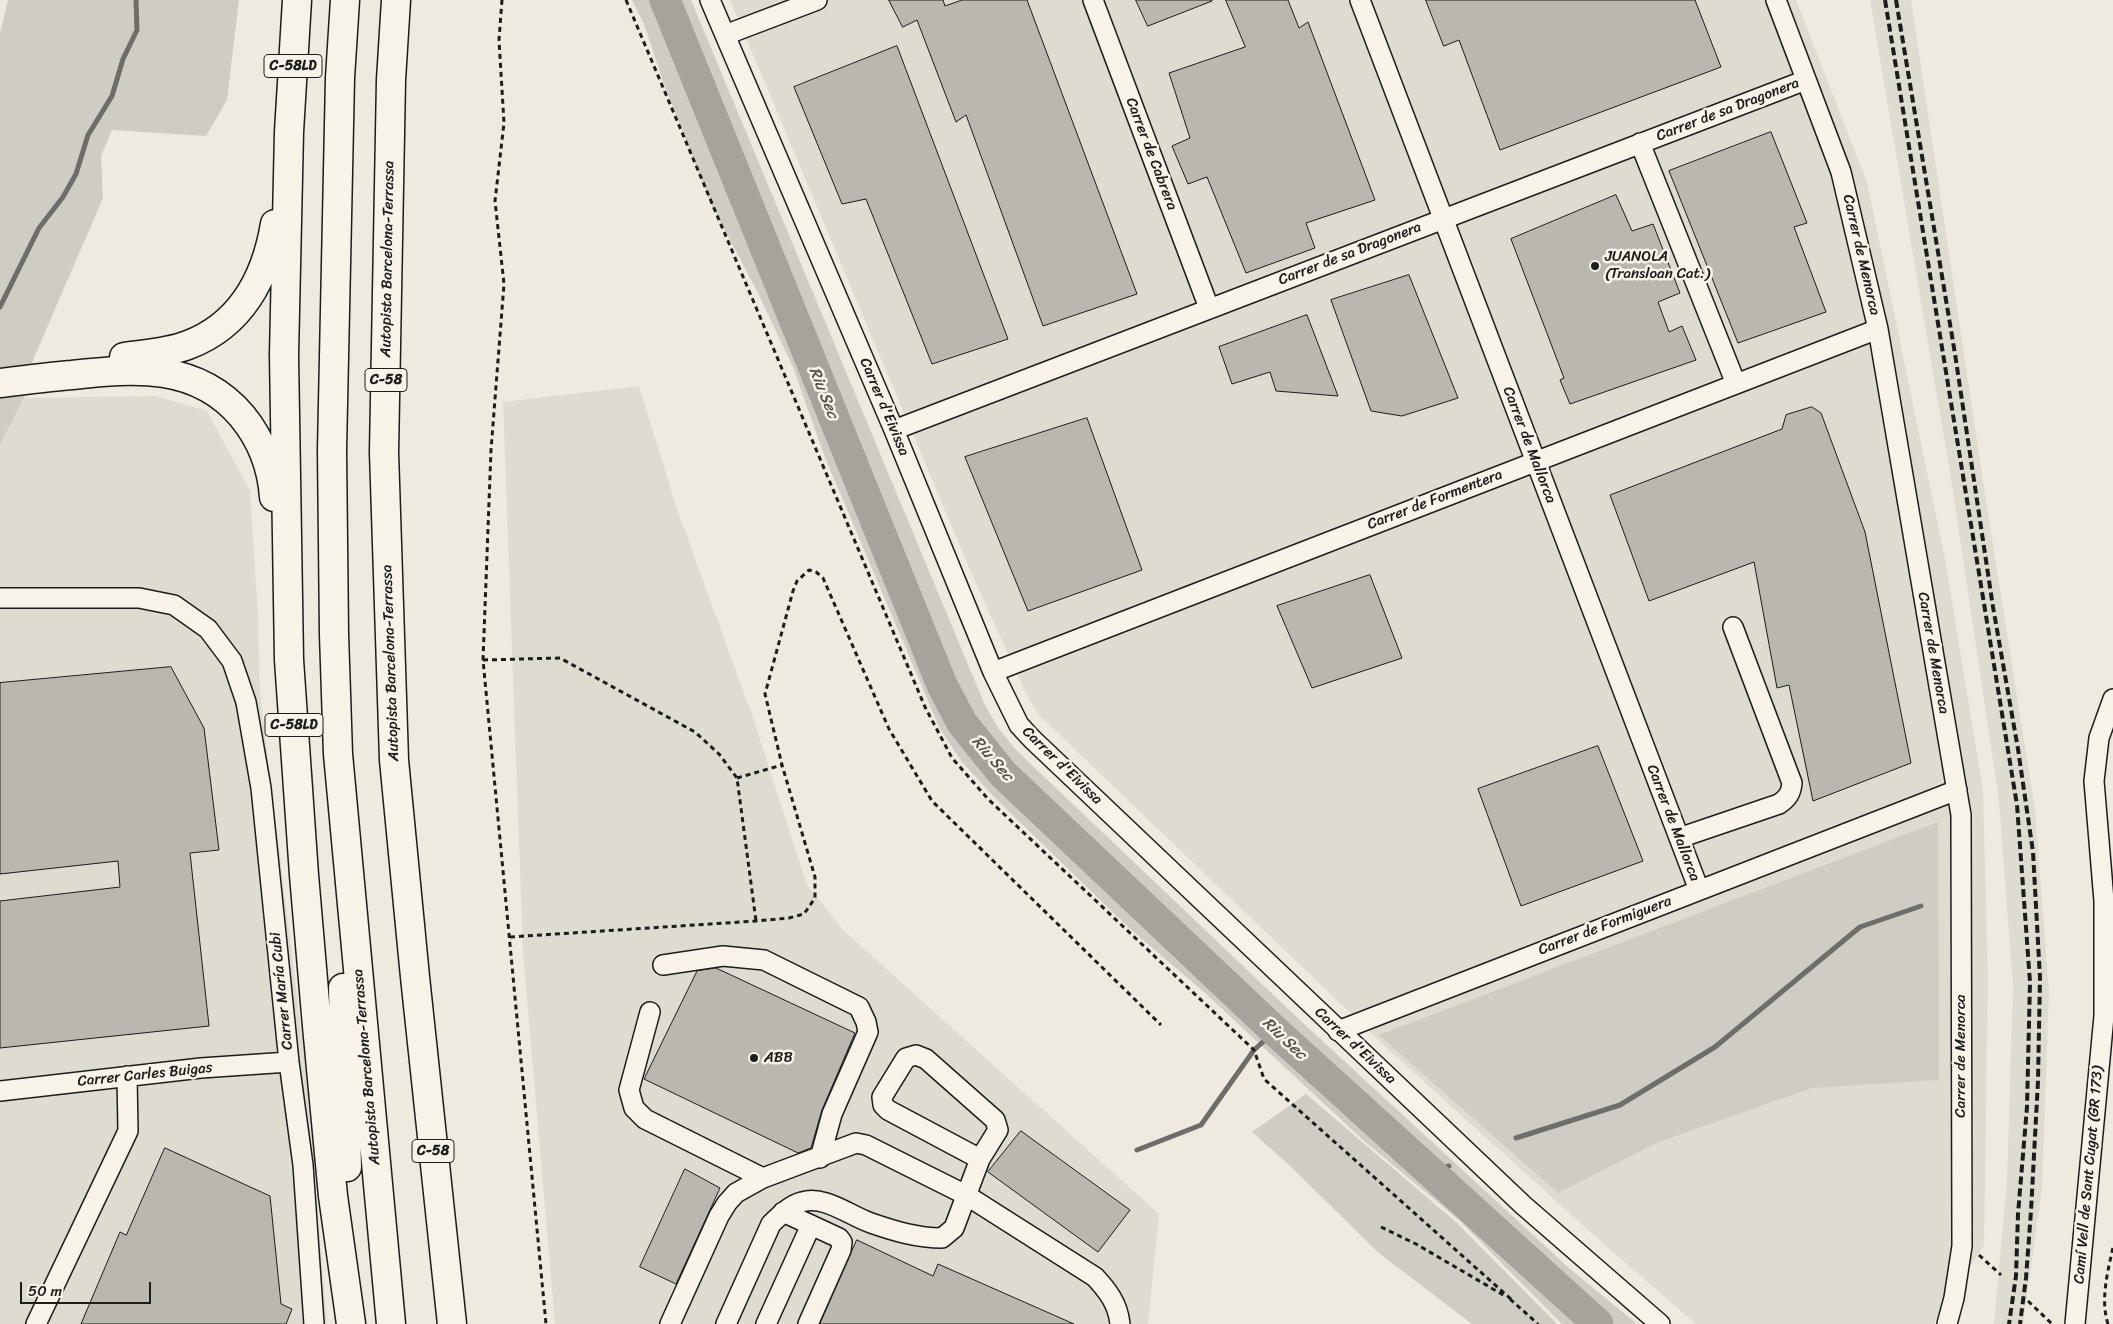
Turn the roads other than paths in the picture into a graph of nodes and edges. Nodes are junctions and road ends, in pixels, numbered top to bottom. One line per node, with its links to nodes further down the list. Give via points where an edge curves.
1 (297, 0): 11 (highway, C-58LD)
2 (345, 0): 25 (highway, Autopista Barcelona-Terrassa, via 340,78 332,450)
3 (396, 0): 45 (highway, Autopista Barcelona-Terrassa / C-58, via 391,90 384,452 394,760)
4 (710, 0): 9 (street, Carrer d'Eivissa)
5 (817, 0): 9 (street)
6 (1093, 0): 14 (street, Carrer de Cabrera)
7 (1360, 0): 13 (street, Carrer de Mallorca)
8 (1776, 0): 10 (street, Carrer de Menorca)
9 (725, 35): 18 (street, Carrer d'Eivissa)
10 (1806, 80): 12 (street, Carrer de sa Dragonera); 15 (street, Carrer de Menorca, via 1841,172)
11 (289, 132): 16 (highway, via 271,246 264,270 254,289 227,321 210,335 158,353); 22 (highway, C-58LD, via 284,355)
12 (1640, 143): 13 (street, Carrer de sa Dragonera); 17 (street)
13 (1443, 218): 14 (street, Carrer de sa Dragonera); 19 (street, Carrer de Mallorca)
14 (1209, 308): 18 (street, Carrer de sa Dragonera)
15 (1878, 329): 17 (street, Carrer de Formentera); 26 (street, Carrer de Menorca)
16 (10, 376): 22 (highway, via 136,370 159,372 193,380 237,410 260,444 273,487)
17 (1736, 384): 19 (street, Carrer de Formentera)
18 (894, 430): 23 (street, Carrer d'Eivissa)
19 (1536, 462): 23 (street, Carrer de Formentera); 27 (street, Carrer de Mallorca)
20 (0, 598): 32 (street, Carrer María Cubi, via 139,598 174,605 208,629 232,661 246,702 261,788)
21 (1733, 627): 27 (street, via 1792,783 1791,792 1779,804)
22 (289, 660): 41 (highway, C-58LD, via 317,1026 333,1196)
23 (993, 672): 31 (street, Carrer d'Eivissa, via 1019,725 1032,739)
24 (2113, 699): 53 (street, Camí Vell de Sant Cugat (GR 173), via 2099,738 2094,781 2104,901 2104,1016)
25 (338, 754): 41 (highway); 44 (highway, Autopista Barcelona-Terrassa)
26 (1957, 790): 28 (street, Carrer de Formiguera); 52 (street, Carrer de Menorca, via 1961,815 1962,1246)
27 (1679, 838): 28 (street, Carrer de Mallorca)
28 (1699, 890): 31 (street, Carrer de Formiguera)
29 (663, 965): 35 (street, via 723,956 764,960 859,1007 868,1032 832,1114)
30 (650, 1012): 37 (street, via 629,1090 634,1108 645,1119)
31 (1338, 1031): 51 (street, Carrer d'Eivissa, via 1523,1205)
32 (289, 1062): 33 (street, Carrer Carles Buigas); 43 (street, Carrer María Cubi, via 303,1165)
33 (127, 1076): 34 (street, Carrer Carles Buigas); 42 (street, via 128,1131)
34 (0, 1091)
35 (820, 1158): 37 (street); 38 (street, via 856,1143)
36 (980, 1159): 36 (street, via 998,1130 995,1120 926,1059 916,1055 906,1058 882,1097 883,1105); 38 (street)
37 (763, 1178): 46 (street, via 736,1193 726,1203)
38 (966, 1195): 39 (street, via 954,1228 942,1238 920,1238 870,1223 822,1202 802,1202); 50 (street, via 1095,1277 1110,1295 1119,1313)
39 (783, 1212): 40 (street); 47 (street, via 771,1224)
40 (811, 1225): 48 (street); 49 (street, via 842,1242)
41 (350, 1320)
42 (36, 1324)
43 (314, 1324)
44 (391, 1324)
45 (452, 1324)
46 (670, 1324)
47 (726, 1324)
48 (766, 1324)
49 (808, 1324)
50 (1120, 1324)
51 (1660, 1324)
52 (1947, 1324)
53 (2075, 1324)

